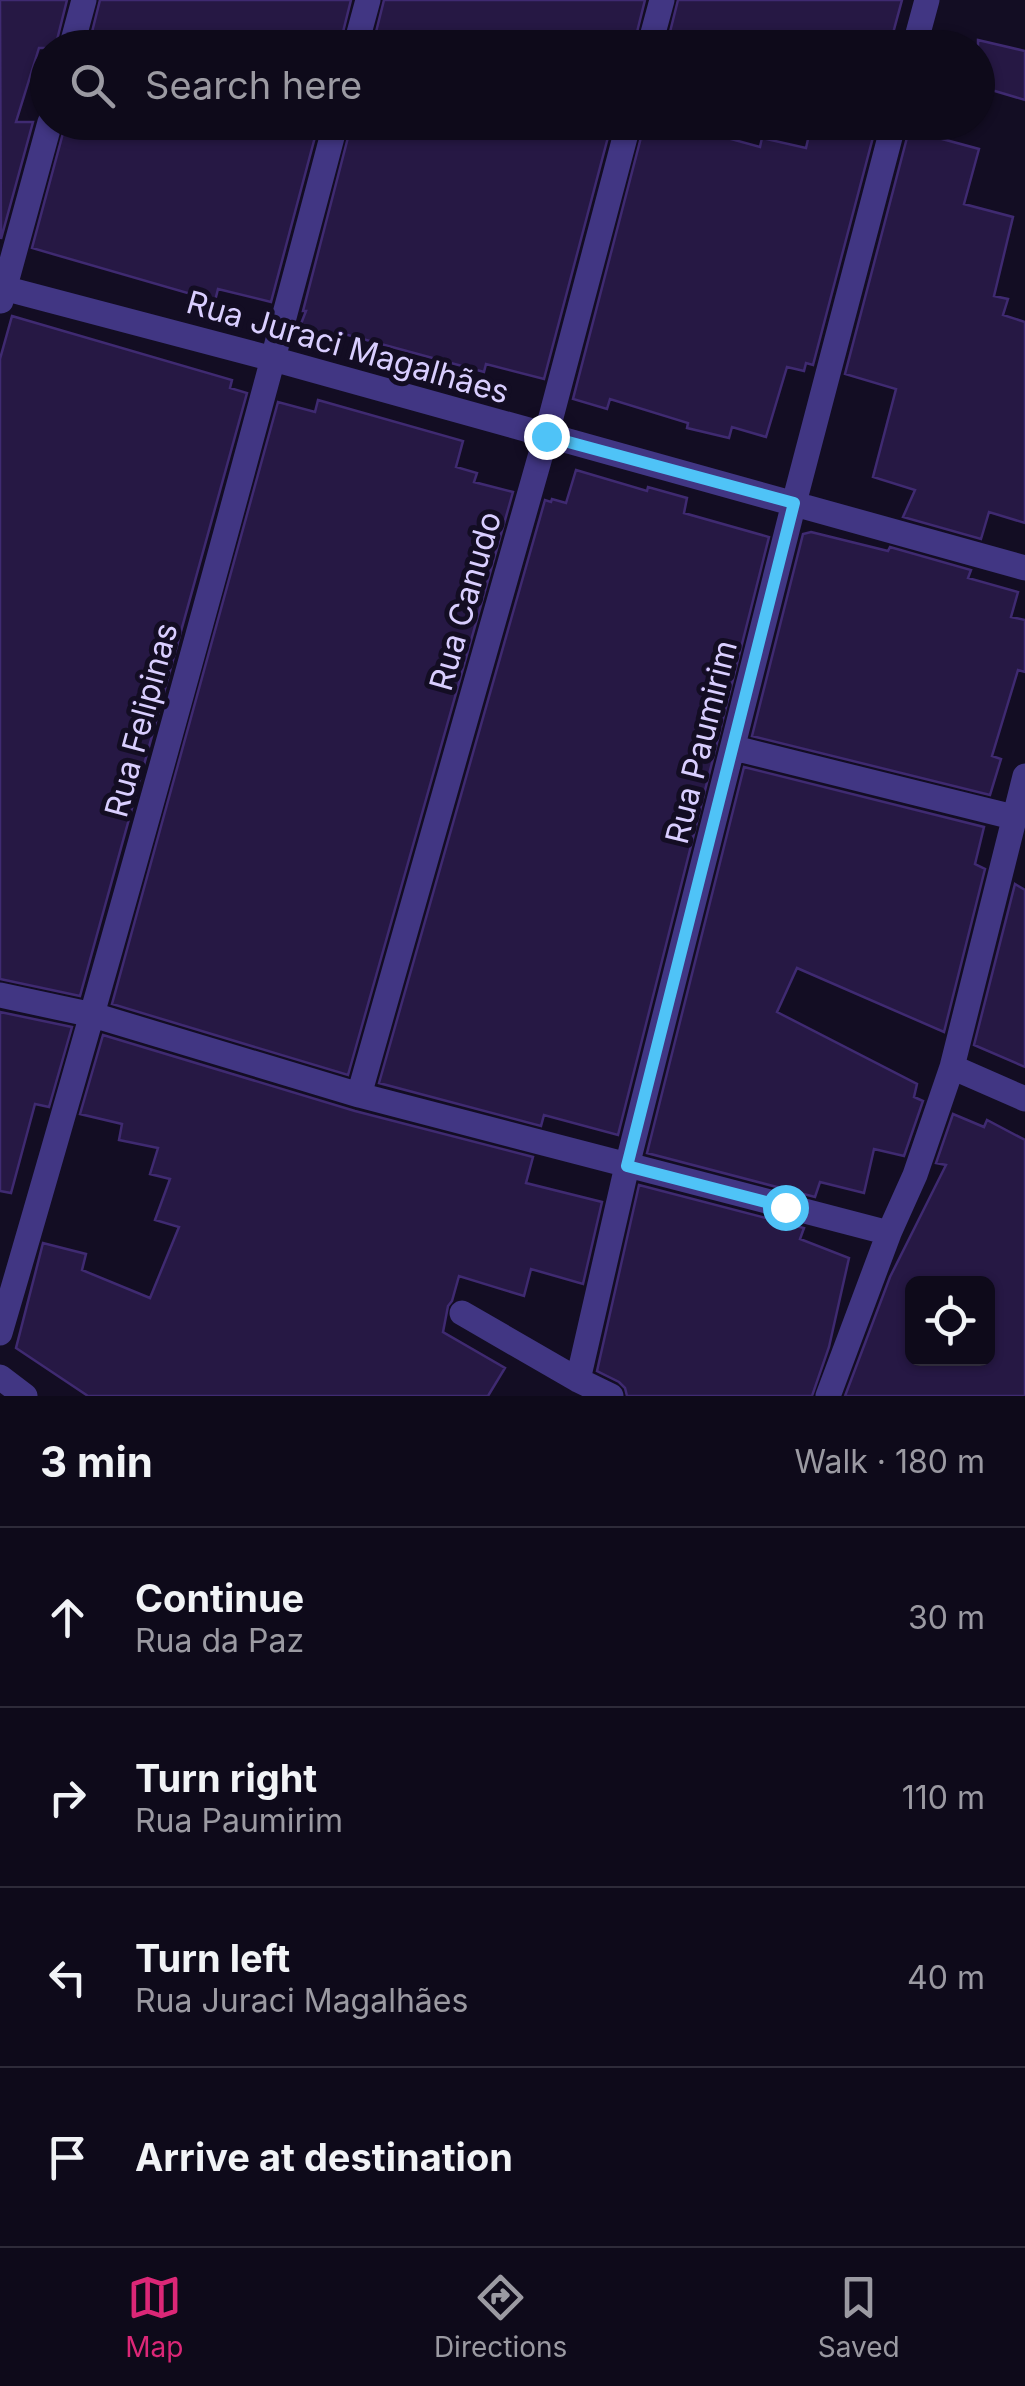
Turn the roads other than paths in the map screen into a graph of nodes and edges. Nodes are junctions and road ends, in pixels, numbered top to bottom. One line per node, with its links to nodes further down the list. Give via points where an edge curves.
1 (84, 0): 5 (street)
2 (368, 0): 6 (street)
3 (662, 0): 7 (street)
4 (927, 0): 8 (street)
5 (76, 30)
6 (360, 30)
7 (654, 30)
8 (919, 30)
9 (45, 140): 13 (street)
10 (331, 140): 14 (street, Rua Felipinas)
11 (625, 140): 15 (street, Rua Canudo)
12 (889, 140): 16 (street, Rua Paumirim)
13 (1, 293): 14 (street, Rua Juraci Magalhães)
14 (274, 358): 15 (street, Rua Juraci Magalhães); 22 (street, Rua Felipinas)
15 (546, 436): 16 (street, Rua Juraci Magalhães); 24 (street, Rua Canudo)
16 (794, 503): 17 (street, Rua Juraci Magalhães); 18 (street, Rua Paumirim)
17 (1025, 568)
18 (734, 748): 20 (street); 26 (street, Rua Paumirim)
19 (1025, 776): 20 (street)
20 (1013, 818): 23 (street)
21 (0, 995): 22 (street)
22 (94, 1015): 24 (street); 29 (street, Rua Felipinas)
23 (952, 1068): 25 (street); 27 (street)
24 (359, 1095): 26 (street)
25 (1025, 1099)
26 (627, 1166): 27 (street); 31 (street, Rua Paumirim)
27 (888, 1234): 34 (street)
28 (462, 1312): 31 (street)
29 (0, 1333)
30 (0, 1377): 32 (street)
31 (578, 1380): 33 (street)
32 (25, 1396)
33 (610, 1396)
34 (828, 1396)

